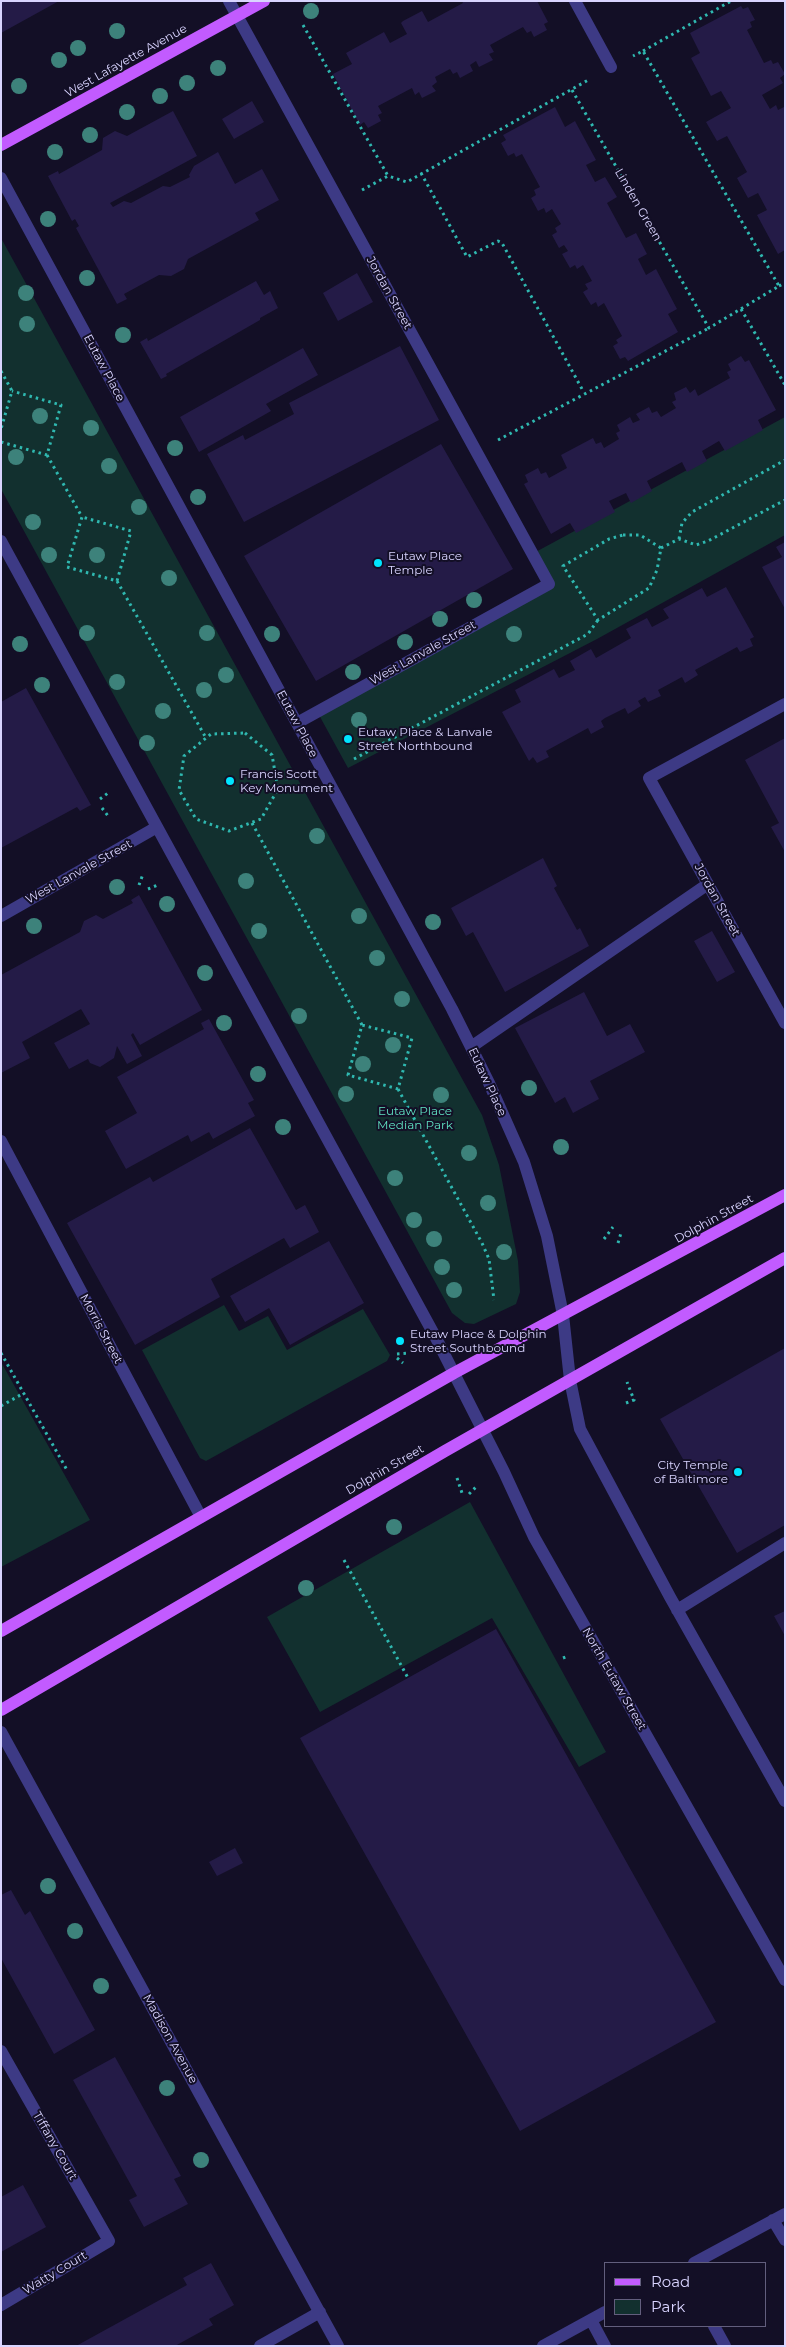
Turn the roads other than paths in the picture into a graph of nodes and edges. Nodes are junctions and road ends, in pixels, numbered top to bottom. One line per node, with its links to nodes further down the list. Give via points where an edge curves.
1 (229, 1): 4 (street, Jordan Street)
2 (264, 1): 4 (main road, West Lafayette Avenue)
3 (575, 1): 5 (street)
4 (237, 16): 6 (main road, West Lafayette Avenue); 9 (street, Jordan Street)
5 (611, 67)
6 (1, 145)
7 (1, 178): 11 (street, Eutaw Place)
8 (1, 541): 12 (street)
9 (549, 584): 11 (street, West Lanvale Street)
10 (785, 704): 13 (street, Jordan Street, via 649,778)
11 (297, 723): 16 (street, Eutaw Place)
12 (157, 827): 14 (street, West Lanvale Street); 21 (street)
13 (708, 884): 15 (street, Jordan Street); 16 (street)
14 (1, 916)
15 (785, 1023)
16 (471, 1047): 20 (street, Eutaw Place, via 524,1162 547,1236)
17 (1, 1141): 24 (street, Morris Street)
18 (785, 1195): 20 (main road, Dolphin Street)
19 (785, 1258): 22 (main road, Dolphin Street)
20 (563, 1316): 21 (main road, Dolphin Street); 22 (street)
21 (454, 1373): 23 (street, North Eutaw Street); 24 (main road, Dolphin Street)
22 (570, 1380): 23 (main road, Dolphin Street); 26 (street, via 580,1429)
23 (482, 1429): 28 (main road, Dolphin Street); 31 (street, North Eutaw Street, via 534,1537)
24 (201, 1516): 27 (main road, Dolphin Street)
25 (785, 1543): 26 (street)
26 (677, 1610): 30 (street)
27 (1, 1631)
28 (1, 1710)
29 (1, 1732): 39 (street, Madison Avenue)
30 (785, 1801)
31 (785, 1980)
32 (1, 2051): 36 (street, Tiffany Court)
33 (785, 2214): 34 (street)
34 (773, 2220): 35 (street); 37 (street)
35 (785, 2240)
36 (109, 2241): 38 (street, Watty Court)
37 (696, 2262)
38 (1, 2305)
39 (320, 2312): 43 (street); 44 (street, Madison Avenue)
40 (604, 2313): 41 (street)
41 (591, 2320): 45 (street); 46 (street)
42 (715, 2327): 47 (street)
43 (260, 2346)
44 (338, 2346)
45 (543, 2346)
46 (605, 2346)
47 (725, 2346)

